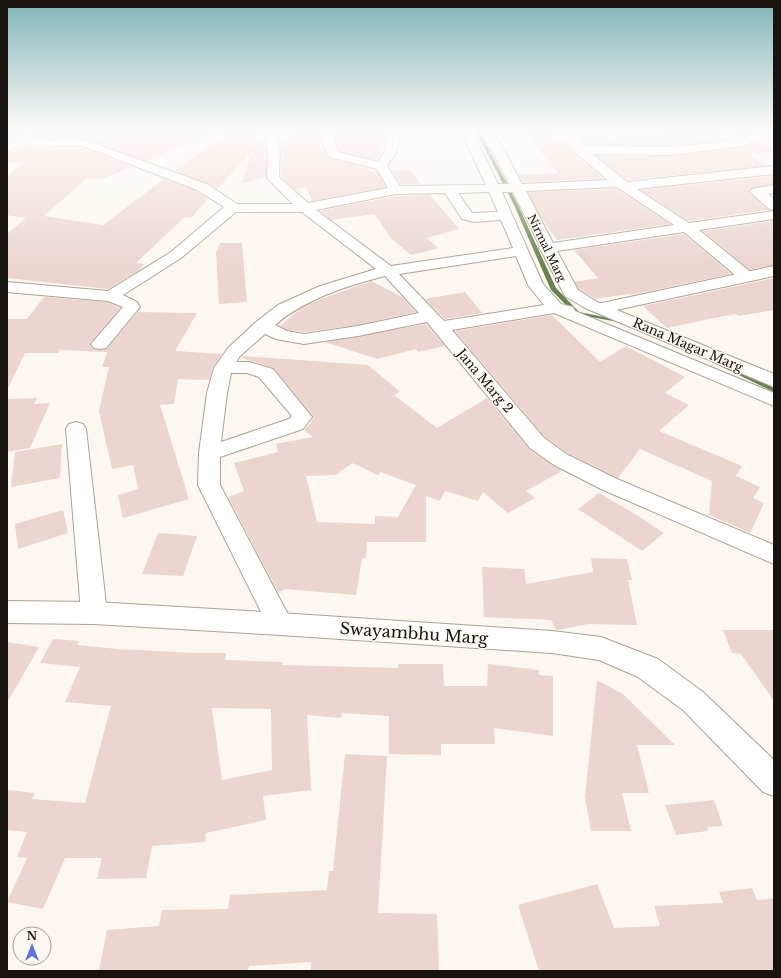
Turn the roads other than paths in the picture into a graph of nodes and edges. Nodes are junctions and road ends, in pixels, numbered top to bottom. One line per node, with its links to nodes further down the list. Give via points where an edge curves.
1 (172, 176): 15 (street, via 202,187)
2 (273, 176): 16 (street, Jana Marg 2)
3 (387, 176): 13 (street)
4 (487, 176): 11 (street)
5 (510, 176): 9 (street, Nirmal Marg)
6 (612, 176): 8 (street)
7 (717, 176): 8 (street)
8 (623, 185): 9 (street); 19 (street)
9 (516, 188): 11 (street); 20 (street, Nirmal Marg, via 530,211)
10 (449, 189): 11 (street); 13 (street); 18 (street, via 466,216)
11 (493, 189): 18 (street)
12 (774, 189): 14 (street, via 757,192)
13 (396, 190): 16 (street)
14 (774, 206)
15 (234, 208): 16 (street); 26 (street, via 176,255)
16 (305, 208): 22 (street, Jana Marg 2)
17 (774, 215): 19 (street)
18 (506, 216): 21 (street)
19 (686, 227): 20 (street); 24 (street)
20 (546, 248): 27 (street, Nirmal Marg, via 571,293)
21 (521, 251): 22 (street); 28 (street, via 536,285)
22 (388, 271): 29 (street, Jana Marg 2); 30 (street, via 326,289 284,309)
23 (774, 271): 24 (street)
24 (747, 277): 27 (street)
25 (8, 289): 26 (street)
26 (110, 296): 31 (street, via 132,307)
27 (599, 309): 28 (street); 33 (street, Rana Magar Marg)
28 (562, 310): 29 (street); 34 (street)
29 (435, 322): 30 (street, via 304,339 282,335); 37 (street, Jana Marg 2, via 537,443 561,460 609,484)
30 (262, 326): 32 (street, via 234,352)
31 (100, 344)
32 (223, 368): 36 (street); 36 (street, via 249,367 266,373 302,417 296,424)
33 (774, 381)
34 (774, 400)
35 (76, 429): 39 (street)
36 (209, 453): 40 (street, via 209,485)
37 (774, 555)
38 (7, 612): 39 (street, Swayambhu Marg)
39 (94, 613): 40 (street, Swayambhu Marg)
40 (280, 624): 41 (street, Swayambhu Marg, via 552,642 601,650 648,668 693,701)
41 (774, 781)

